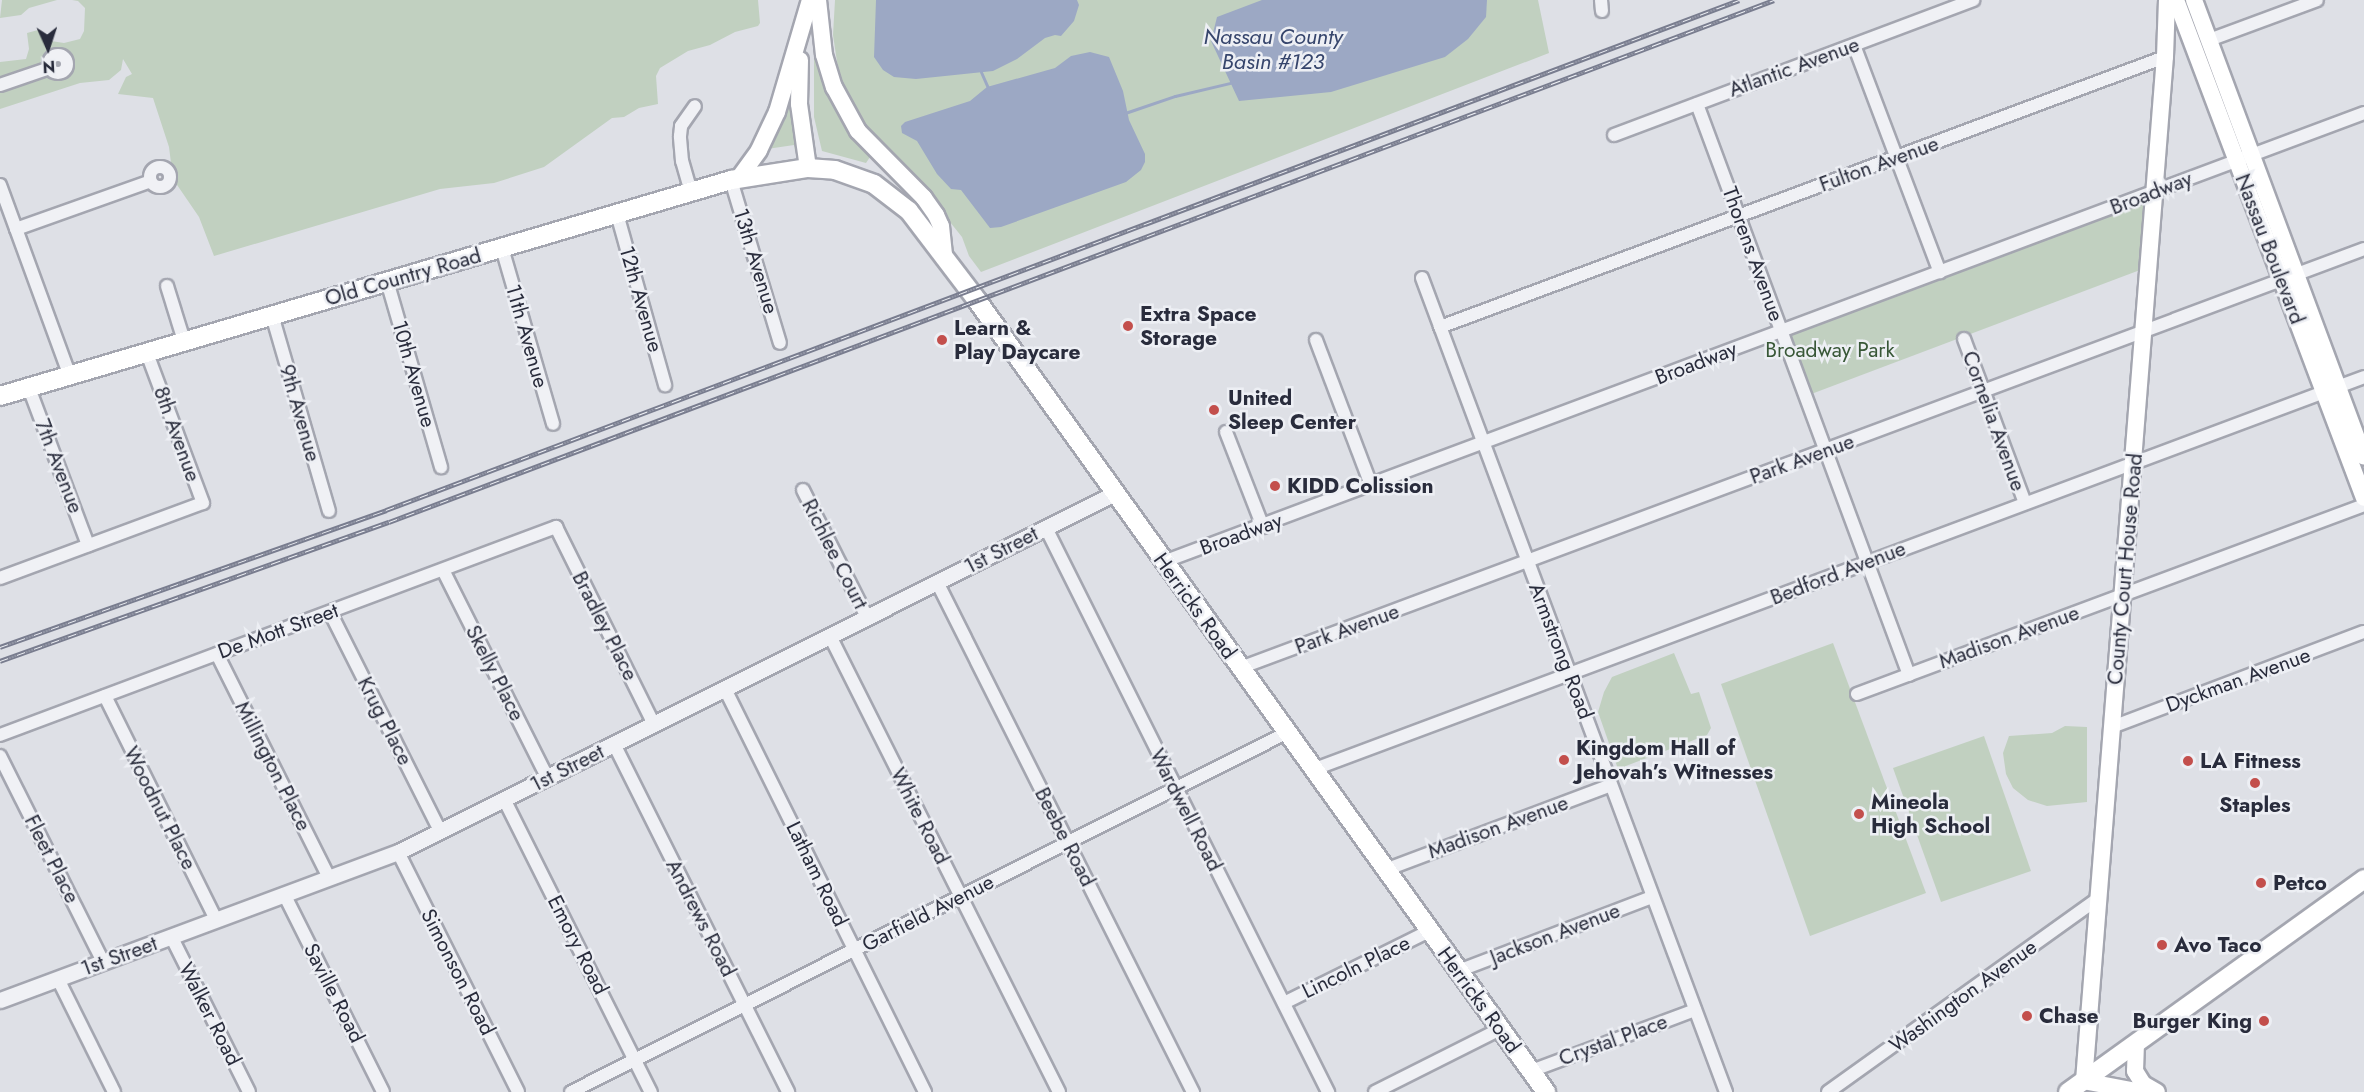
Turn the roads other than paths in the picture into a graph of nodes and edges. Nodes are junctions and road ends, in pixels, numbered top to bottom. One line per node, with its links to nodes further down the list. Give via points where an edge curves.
1 (810, 0): 8 (main road)
2 (818, 0): 31 (main road, via 824,55 834,87 858,131 936,215)
3 (1974, 0): 10 (street, Atlantic Avenue)
4 (2167, 0): 11 (main road, County Court House Road)
5 (2176, 0): 9 (main road, Nassau Boulevard)
6 (2194, 0): 9 (main road, Nassau Boulevard)
7 (2317, 0): 9 (street, Fulton Avenue)
8 (803, 26): 20 (main road, via 798,81); 21 (main road, via 777,111 759,150)
9 (2201, 43): 11 (main road, Fulton Avenue); 19 (main road, Nassau Boulevard)
10 (1854, 45): 14 (street, Atlantic Avenue); 18 (street)
11 (2165, 57): 18 (street, Fulton Avenue); 25 (main road, County Court House Road)
12 (50, 68): 13 (street)
13 (0, 85)
14 (1697, 104): 17 (street, Atlantic Avenue); 27 (street, Thorens Avenue)
15 (695, 106): 24 (street, via 681,126 680,136)
16 (2364, 113): 19 (street, Broadway)
17 (1614, 135)
18 (1896, 157): 27 (street, Fulton Avenue); 32 (street)
19 (2244, 158): 25 (street, Broadway); 33 (main road, Nassau Boulevard)
20 (808, 168): 21 (main road, Old Country Road); 31 (main road, Herricks Road, via 835,170 874,184 909,211)
21 (735, 179): 24 (main road, Old Country Road); 44 (street, 13th Avenue)
22 (151, 181): 28 (street)
23 (0, 184): 28 (street)
24 (691, 192): 26 (main road, Old Country Road)
25 (2153, 192): 32 (street, Broadway); 40 (main road, County Court House Road)
26 (617, 214): 29 (main road, Old Country Road); 48 (street, 12th Avenue)
27 (1738, 216): 38 (street, Fulton Avenue); 39 (street, Thorens Avenue)
28 (16, 229): 46 (street)
29 (502, 248): 35 (main road, Old Country Road); 53 (street, 11th Avenue)
30 (2364, 249): 33 (street, Park Avenue)
31 (944, 256): 62 (main road, Herricks Road)
32 (1940, 272): 39 (street, Broadway)
33 (2289, 277): 40 (street, Park Avenue); 50 (main road, Nassau Boulevard)
34 (1422, 278): 38 (street, Armstrong Road)
35 (387, 281): 37 (main road, Old Country Road); 59 (street, 10th Avenue)
36 (167, 285): 43 (street)
37 (272, 315): 43 (main road, Old Country Road); 66 (street, 9th Avenue)
38 (1440, 327): 55 (street, Armstrong Road)
39 (1781, 331): 55 (street, Broadway); 56 (street, Thorens Avenue)
40 (2143, 331): 51 (street, Park Avenue); 58 (main road, County Court House Road)
41 (1964, 339): 51 (street, Cornelia Avenue)
42 (1316, 340): 60 (street)
43 (184, 341): 45 (main road, Old Country Road)
44 (780, 343)
45 (147, 352): 46 (main road, Old Country Road); 70 (street, 8th Avenue, via 202,503)
46 (70, 376): 49 (main road, Old Country Road)
47 (2364, 377): 50 (street, Bedford Avenue)
48 (665, 385)
49 (29, 388): 52 (main road, Old Country Road); 70 (street, 7th Avenue)
50 (2331, 389): 57 (main road, Nassau Boulevard); 58 (street, Bedford Avenue); 63 (main road, Nassau Boulevard)
51 (1983, 391): 56 (street, Park Avenue); 64 (street, Cornelia Avenue)
52 (0, 396)
53 (553, 424)
54 (1226, 432): 67 (street)
55 (1483, 442): 60 (street, Broadway); 71 (street, Armstrong Road)
56 (1826, 450): 71 (street, Park Avenue); 73 (street, Thorens Avenue)
57 (2364, 456)
58 (2133, 463): 64 (street, Bedford Avenue); 77 (main road, County Court House Road)
59 (441, 466)
60 (1371, 485): 67 (street, Broadway)
61 (802, 490): 79 (street, Richlee Court)
62 (1115, 493): 69 (street, 1st Street); 72 (main road, Herricks Road)
63 (2364, 498)
64 (2025, 504): 73 (street, Bedford Avenue)
65 (2364, 505): 77 (street, Madison Avenue)
66 (329, 511)
67 (1263, 527): 72 (street, Broadway)
68 (556, 528): 74 (street, De Mott Street); 89 (street, Bradley Place)
69 (1046, 528): 76 (street, 1st Street); 98 (street, Wardwell Road)
70 (88, 545): 75 (street)
71 (1527, 561): 83 (street, Park Avenue); 84 (street, Armstrong Road)
72 (1163, 562): 83 (main road, Herricks Road)
73 (1868, 562): 84 (street, Bedford Avenue); 85 (street, Thorens Avenue)
74 (443, 570): 78 (street, De Mott Street); 96 (street, Skelly Place)
75 (0, 578)
76 (937, 582): 79 (street, 1st Street); 101 (street, Beebe Road)
77 (2122, 595): 85 (street, Madison Avenue); 90 (main road, County Court House Road)
78 (330, 612): 82 (street, De Mott Street); 100 (street, Krug Place)
79 (867, 617): 81 (street, 1st Street)
80 (2364, 633): 90 (street, Dyckman Avenue)
81 (830, 636): 86 (street, 1st Street); 107 (street, White Road)
82 (217, 654): 88 (street, De Mott Street); 104 (street, Millington Place)
83 (1240, 669): 91 (main road, Herricks Road)
84 (1570, 674): 95 (street, Bedford Avenue); 97 (street, Armstrong Road)
85 (1909, 675): 87 (street, Madison Avenue)
86 (725, 689): 89 (street, 1st Street); 113 (street, Latham Road)
87 (1857, 694)
88 (105, 696): 92 (street, De Mott Street); 110 (street, Woodnut Place)
89 (654, 724): 93 (street, 1st Street)
90 (2112, 727): 109 (main road, County Court House Road)
91 (1286, 733): 95 (main road, Herricks Road); 98 (street, Garfield Avenue)
92 (0, 735)
93 (614, 744): 96 (street, 1st Street); 119 (street, Andrews Road)
94 (0, 756): 114 (street, Fleet Place)
95 (1312, 770): 103 (main road, Herricks Road)
96 (547, 777): 99 (street, 1st Street)
97 (1611, 785): 103 (street, Madison Avenue); 108 (street, Armstrong Road)
98 (1176, 789): 101 (street, Garfield Avenue); 118 (street, Wardwell Road)
99 (504, 799): 100 (street, 1st Street); 123 (street, Emory Road)
100 (440, 831): 102 (street, 1st Street)
101 (1068, 843): 107 (street, Garfield Avenue); 135 (street, Beebe Road)
102 (398, 852): 104 (street, 1st Street); 129 (street, Simonson Road)
103 (1385, 870): 111 (main road, Herricks Road)
104 (329, 878): 106 (street, 1st Street)
105 (2364, 879): 122 (main road)
106 (284, 894): 110 (street, 1st Street); 128 (street, Saville Road)
107 (961, 896): 113 (street, Garfield Avenue); 134 (street, White Road)
108 (1652, 897): 115 (street, Jackson Avenue); 120 (street, Armstrong Road)
109 (2098, 899): 125 (main road, County Court House Road); 140 (street, Washington Avenue)
110 (216, 920): 112 (street, 1st Street)
111 (1429, 931): 115 (main road, Herricks Road); 118 (street, Lincoln Place)
112 (171, 936): 114 (street, 1st Street); 127 (street, Walker Road)
113 (855, 950): 119 (street, Garfield Avenue); 133 (street, Latham Road)
114 (103, 962): 116 (street, 1st Street)
115 (1458, 971): 121 (main road, Herricks Road)
116 (58, 979): 117 (street, 1st Street); 126 (street)
117 (0, 1000)
118 (1284, 1003): 136 (street, Wardwell Road)
119 (745, 1005): 123 (street, Garfield Avenue); 132 (street, Andrews Road)
120 (1695, 1010): 124 (street, Crystal Place); 139 (street, Armstrong Road)
121 (1500, 1029): 124 (main road, Herricks Road); 137 (street)
122 (2136, 1043): 125 (main road); 143 (main road, via 2135,1071 2143,1084)
123 (635, 1060): 130 (street, Garfield Avenue); 131 (street, Emory Road)
124 (1530, 1071): 138 (main road, Herricks Road)
125 (2084, 1081): 141 (main road); 142 (main road)
126 (114, 1092)
127 (249, 1092)
128 (383, 1092)
129 (518, 1092)
130 (571, 1092)
131 (651, 1092)
132 (788, 1092)
133 (925, 1092)
134 (1059, 1092)
135 (1193, 1092)
136 (1328, 1092)
137 (1375, 1092)
138 (1546, 1092)
139 (1726, 1092)
140 (1828, 1092)
141 (2068, 1092)
142 (2142, 1092)
143 (2157, 1092)

